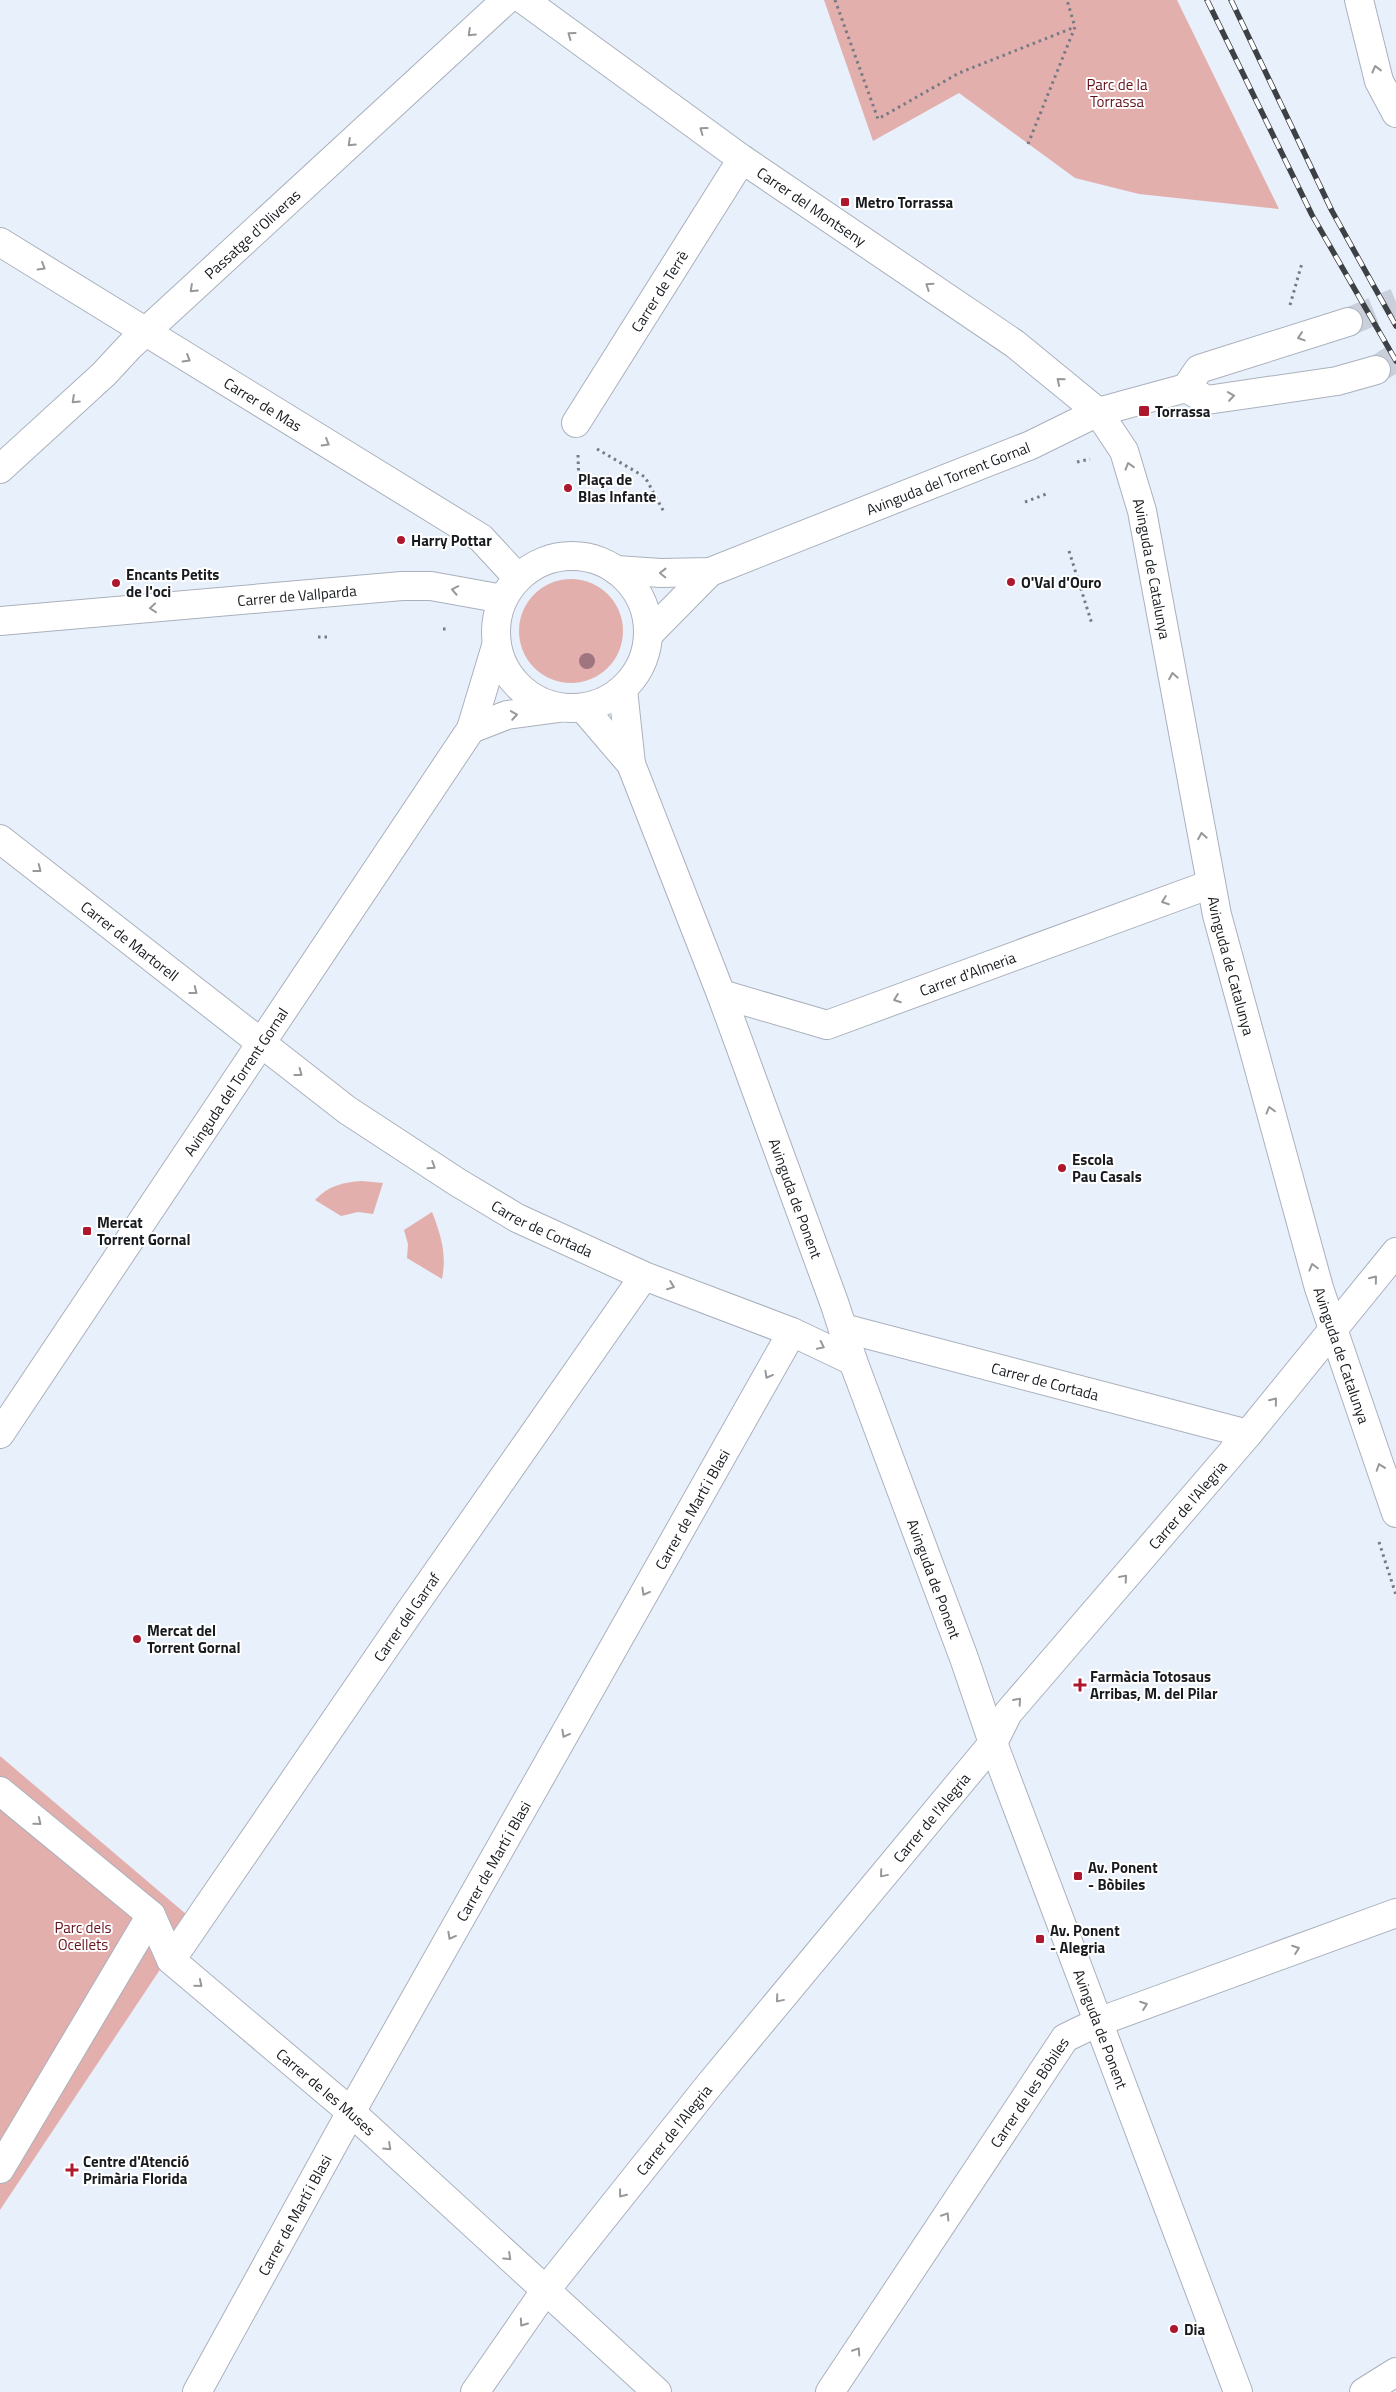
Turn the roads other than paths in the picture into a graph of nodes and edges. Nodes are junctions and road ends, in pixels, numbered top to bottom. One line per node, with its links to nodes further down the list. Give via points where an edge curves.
1 (506, 0): 8 (street, Passatge d'Oliveras, one-way to 8)
2 (524, 0): 5 (street, Carrer del Montseny, one-way to 2)
3 (1359, 0): 4 (street, one-way to 3, via 1379,81)
4 (1396, 113)
5 (742, 158): 11 (street, Carrer del Montseny, one-way to 5, via 1015,344); 12 (street, Carrer de Terrè)
6 (0, 242): 8 (street, Carrer de Mas, one-way to 8)
7 (1348, 322): 10 (street, one-way to 10, via 1200,369)
8 (146, 333): 13 (street, Passatge d'Oliveras, one-way to 13); 16 (street, Carrer de Mas, one-way to 16, via 481,538)
9 (1376, 370): 10 (street, one-way to 9, via 1207,400 1337,381)
10 (1186, 388): 11 (street, Avinguda del Torrent Gornal)
11 (1098, 412): 15 (street, Avinguda del Torrent Gornal, via 1032,445); 25 (street, Avinguda de Catalunya, one-way to 11, via 1142,511 1124,451)
12 (577, 431)
13 (0, 469)
14 (616, 570): 15 (street, Avinguda del Torrent Gornal, one-way to 14); 16 (street, via 598,560 555,557 535,565); 18 (street, via 640,599)
15 (710, 572): 18 (street, Avinguda del Torrent Gornal)
16 (510, 588): 17 (street, Carrer de Vallparda, one-way to 17, via 402,586); 19 (street, via 495,622)
17 (0, 621)
18 (648, 635): 20 (street, via 645,654)
19 (496, 646): 21 (street, via 504,669 519,688 538,701); 22 (street, Avinguda del Torrent Gornal)
20 (623, 690): 21 (street, via 605,702); 23 (street, Avinguda de Ponent)
21 (571, 708): 22 (street, one-way to 21, via 507,715); 23 (street, Avinguda de Ponent)
22 (471, 729): 27 (street, Avinguda del Torrent Gornal)
23 (631, 764): 26 (street, Avinguda de Ponent)
24 (0, 839): 27 (street, Carrer de Martorell, one-way to 27)
25 (1211, 884): 26 (street, Carrer d'Almeria, one-way to 26, via 827,1025); 31 (street, Avinguda de Catalunya, one-way to 25)
26 (721, 994): 30 (street, Avinguda de Ponent)
27 (260, 1044): 29 (street, Carrer de Cortada, one-way to 29, via 347,1110 457,1182 517,1218); 34 (street, Avinguda del Torrent Gornal)
28 (1396, 1252): 31 (street, Carrer de l'Alegria, one-way to 28)
29 (644, 1276): 32 (street, Carrer de Cortada, one-way to 32); 41 (street, Carrer del Garraf)
30 (843, 1328): 33 (street, Avinguda de Ponent); 35 (street, Carrer de Cortada)
31 (1332, 1330): 35 (street, Carrer de l'Alegria, one-way to 31); 36 (street, Avinguda de Catalunya, one-way to 31)
32 (792, 1332): 33 (street, Carrer de Cortada, one-way to 33); 43 (street, Carrer de Martí i Blasi, one-way to 43)
33 (853, 1362): 37 (street, Avinguda de Ponent)
34 (4, 1419)
35 (1248, 1434): 37 (street, Carrer de l'Alegria, one-way to 35, via 1008,1713)
36 (1396, 1513)
37 (993, 1743): 42 (street, Avinguda de Ponent); 45 (street, Carrer de l'Alegria, one-way to 45, via 710,2084)
38 (0, 1791): 40 (street, Carrer de les Muses, one-way to 40)
39 (1396, 1913): 42 (street, Carrer de les Bòbiles, one-way to 39)
40 (151, 1915): 41 (street, Carrer de les Muses); 44 (street)
41 (171, 1960): 43 (street, Carrer de les Muses, one-way to 43)
42 (1098, 2022): 50 (street, Carrer de les Bòbiles, one-way to 42, via 1057,2048 1074,2032); 51 (street, Avinguda de Ponent)
43 (351, 2112): 45 (street, Carrer de les Muses, one-way to 45); 47 (street, Carrer de Martí i Blasi)
44 (0, 2169)
45 (545, 2291): 48 (street, Carrer de l'Alegria, one-way to 48); 49 (street, Carrer de les Muses)
46 (1396, 2372): 52 (street)
47 (197, 2392)
48 (475, 2392)
49 (657, 2392)
50 (830, 2392)
51 (1238, 2392)
52 (1364, 2392)

